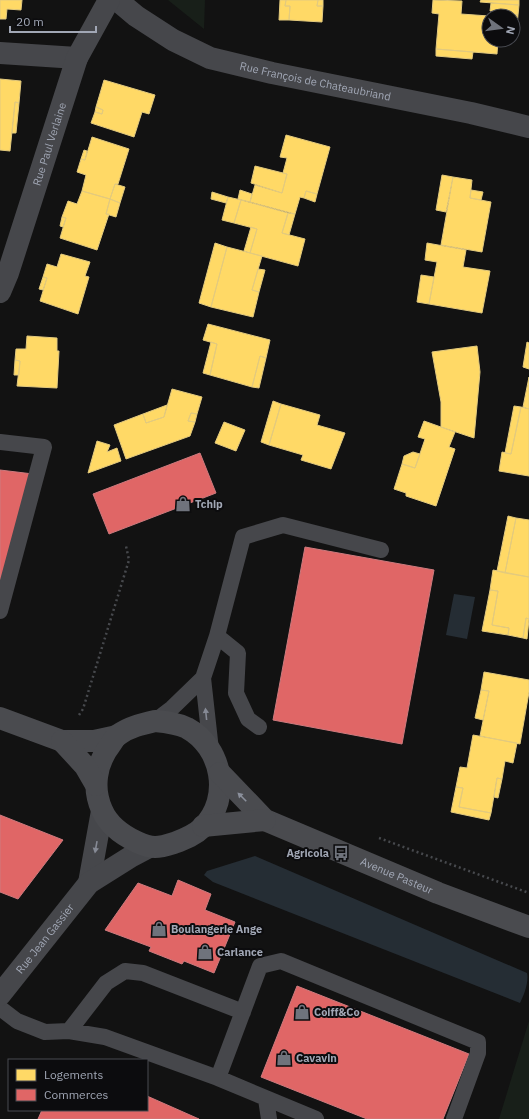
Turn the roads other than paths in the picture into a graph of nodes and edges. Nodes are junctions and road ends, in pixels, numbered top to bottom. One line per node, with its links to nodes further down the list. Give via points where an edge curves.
1 (109, 0): 4 (street, Rue Paul Verlaine)
2 (117, 0): 5 (street, Rue François de Chateaubriand, via 173,40 210,58)
3 (0, 53): 4 (street)
4 (78, 58): 6 (street, Rue Paul Verlaine)
5 (529, 127)
6 (0, 292)
7 (0, 442): 9 (lane, via 44,447)
8 (381, 550): 10 (lane, via 283,525 243,537)
9 (0, 611)
10 (217, 636): 11 (lane); 14 (lane, via 238,653 236,693 248,719)
11 (203, 678): 13 (lane); 17 (lane, one-way to 11)
12 (3, 718): 16 (main road)
13 (155, 721): 15 (main road, via 140,724); 17 (main road, via 171,722 187,728 200,737)
14 (259, 727)
15 (117, 736): 16 (main road, via 94,741); 19 (main road, via 104,752 98,768)
16 (62, 741): 19 (main road, via 85,766)
17 (211, 750): 18 (main road)
18 (220, 773): 21 (main road, Avenue Pasteur, one-way to 18); 22 (main road, via 220,792 214,810)
19 (96, 785): 20 (main road)
20 (102, 811): 23 (main road, via 114,827 128,838); 24 (street, Rue Jean Gassier, one-way to 24)
21 (265, 820): 22 (main road, Avenue Pasteur); 25 (main road, Avenue Pasteur, via 438,893)
22 (203, 826): 23 (main road, via 186,839)
23 (149, 848): 24 (street, Rue Jean Gassier)
24 (89, 883): 26 (street, Rue Jean Gassier)
25 (529, 927)
26 (0, 995)
27 (0, 1008): 29 (lane, via 17,1021 45,1032)
28 (243, 1012): 29 (lane, via 143,973 124,971 106,983); 30 (lane); 34 (lane, via 260,966 281,961 478,1042 478,1053)
29 (69, 1031): 30 (lane, via 105,1037)
30 (218, 1078): 31 (lane)
31 (266, 1099): 32 (lane); 33 (lane)
32 (270, 1119)
33 (316, 1119)
34 (454, 1119)

